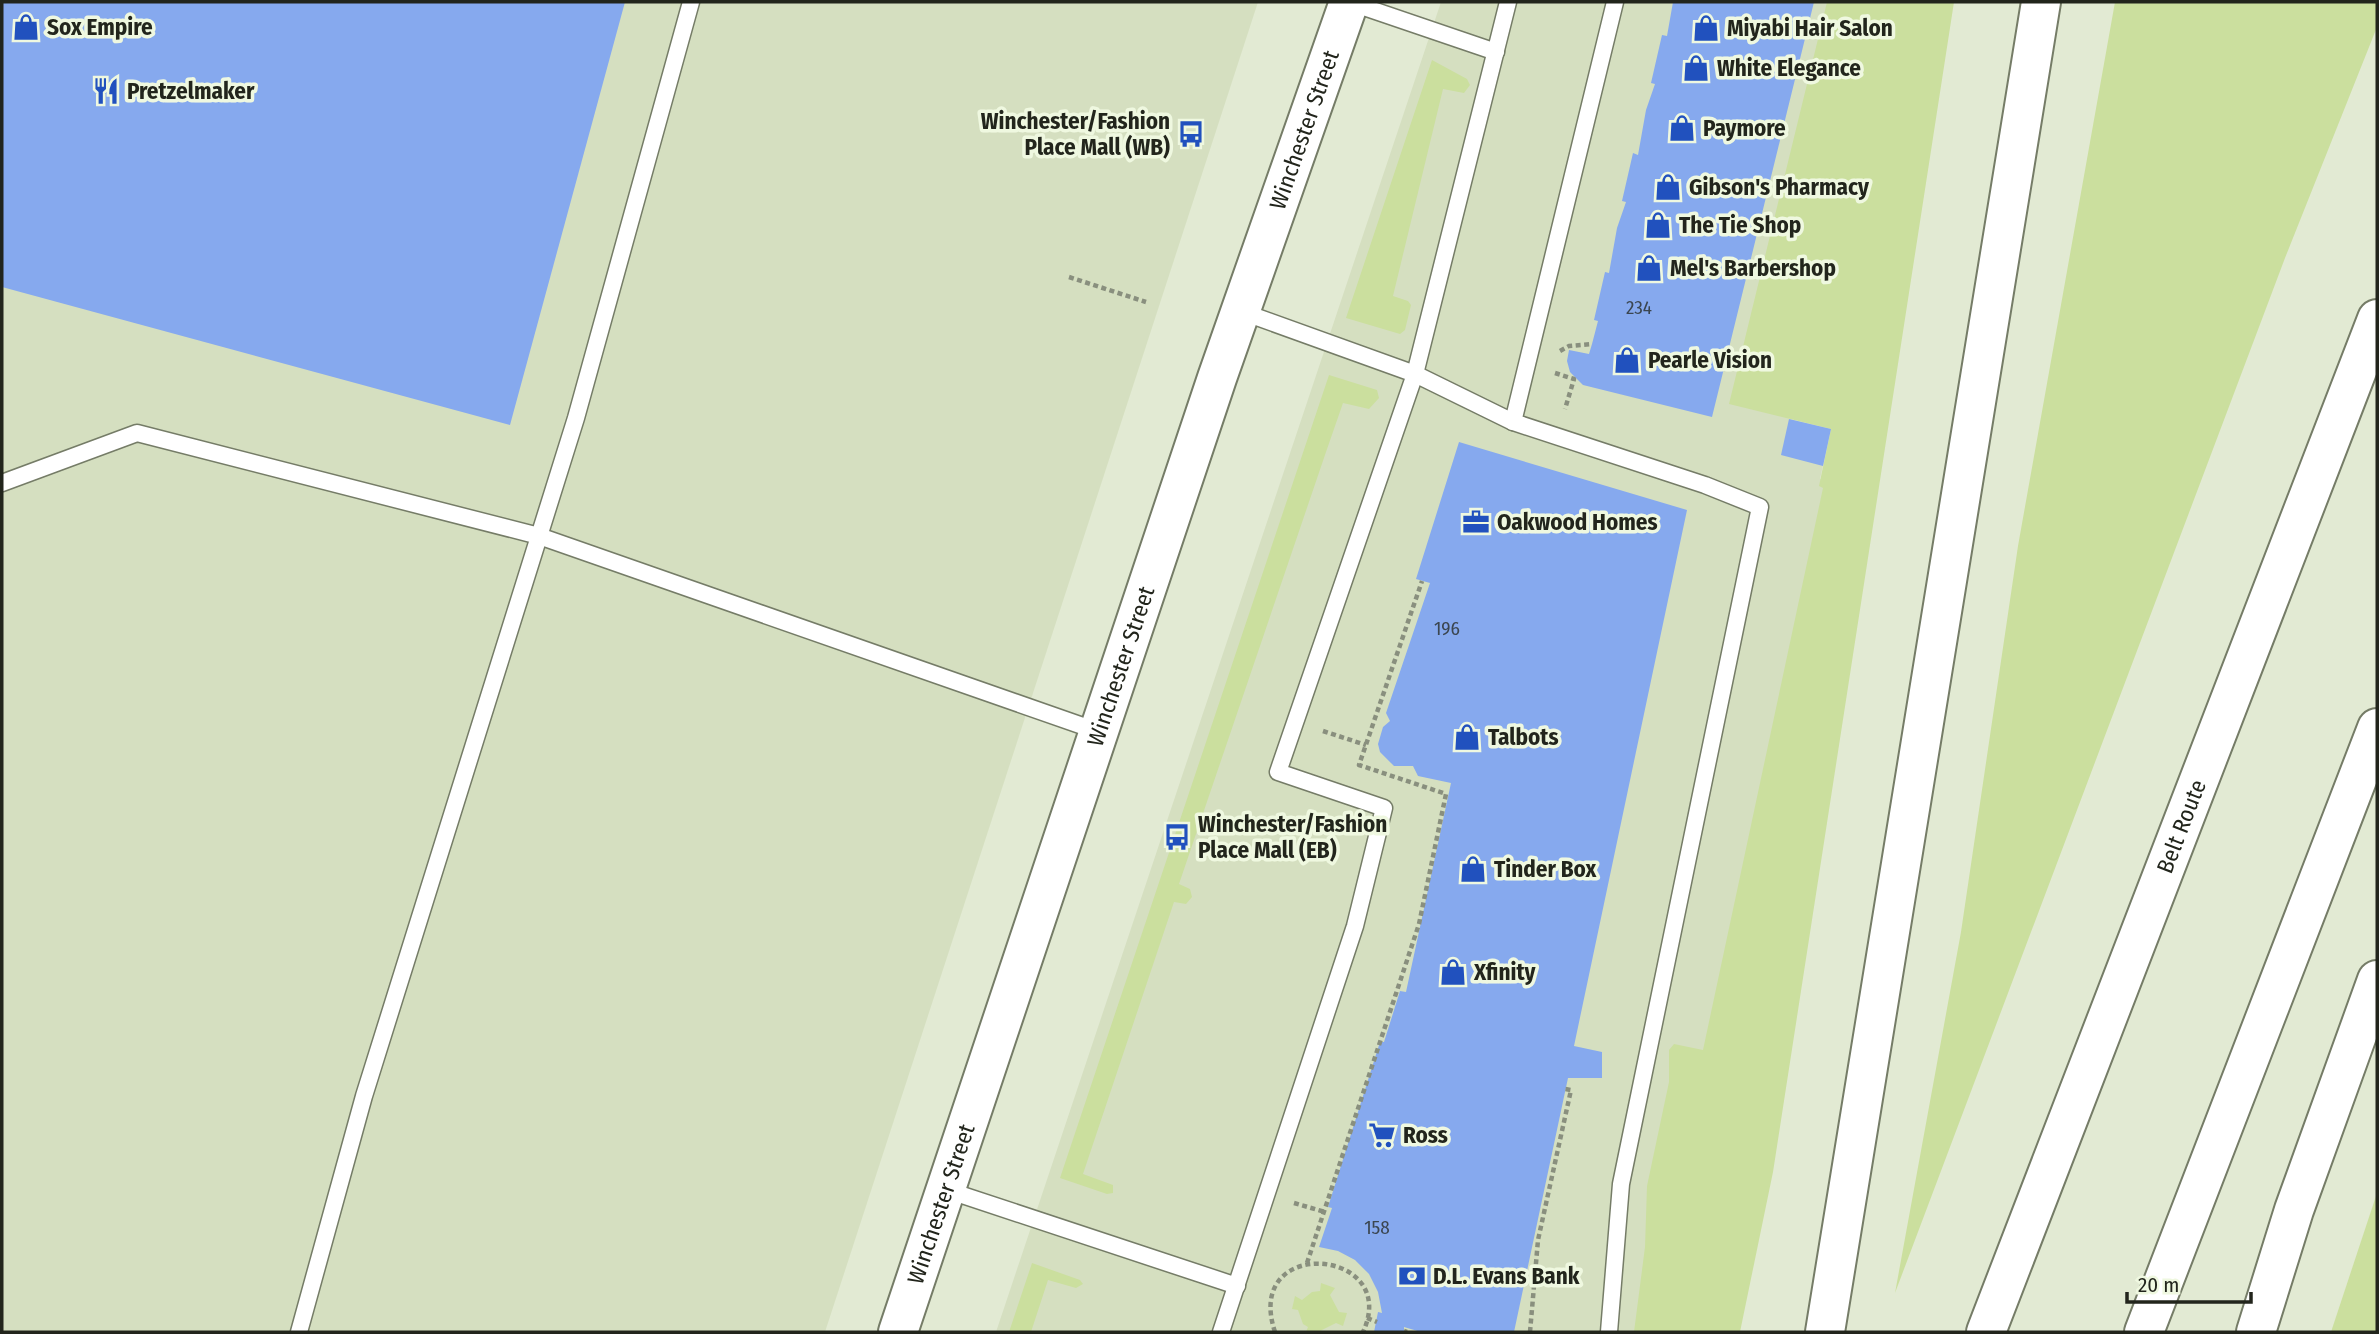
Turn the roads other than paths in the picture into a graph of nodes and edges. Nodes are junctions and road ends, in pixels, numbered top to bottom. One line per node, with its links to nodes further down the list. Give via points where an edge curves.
1 (691, 2): 12 (lane)
2 (1349, 2): 6 (lane); 7 (main road, Winchester Street)
3 (1508, 2): 6 (lane)
4 (1615, 2): 10 (lane)
5 (2041, 2): 22 (main road)
6 (1496, 52): 9 (lane)
7 (1240, 311): 9 (lane); 14 (main road, Winchester Street)
8 (2377, 319): 23 (main road, Belt Route)
9 (1415, 374): 10 (lane); 17 (lane, via 1278,772 1384,808 1355,926)
10 (1513, 422): 21 (lane, via 1760,507 1621,1184)
11 (2, 483): 12 (lane, via 137,433)
12 (539, 536): 14 (lane); 18 (lane, via 364,1096)
13 (2377, 728): 24 (main road)
14 (1100, 732): 16 (main road, Winchester Street)
15 (2377, 980): 25 (main road, via 2294,1210)
16 (947, 1190): 17 (lane); 19 (main road, Winchester Street)
17 (1237, 1286): 20 (lane)
18 (299, 1332)
19 (898, 1332)
20 (1221, 1332)
21 (1609, 1332)
22 (1825, 1332)
23 (1986, 1332)
24 (2144, 1332)
25 (2256, 1332)

